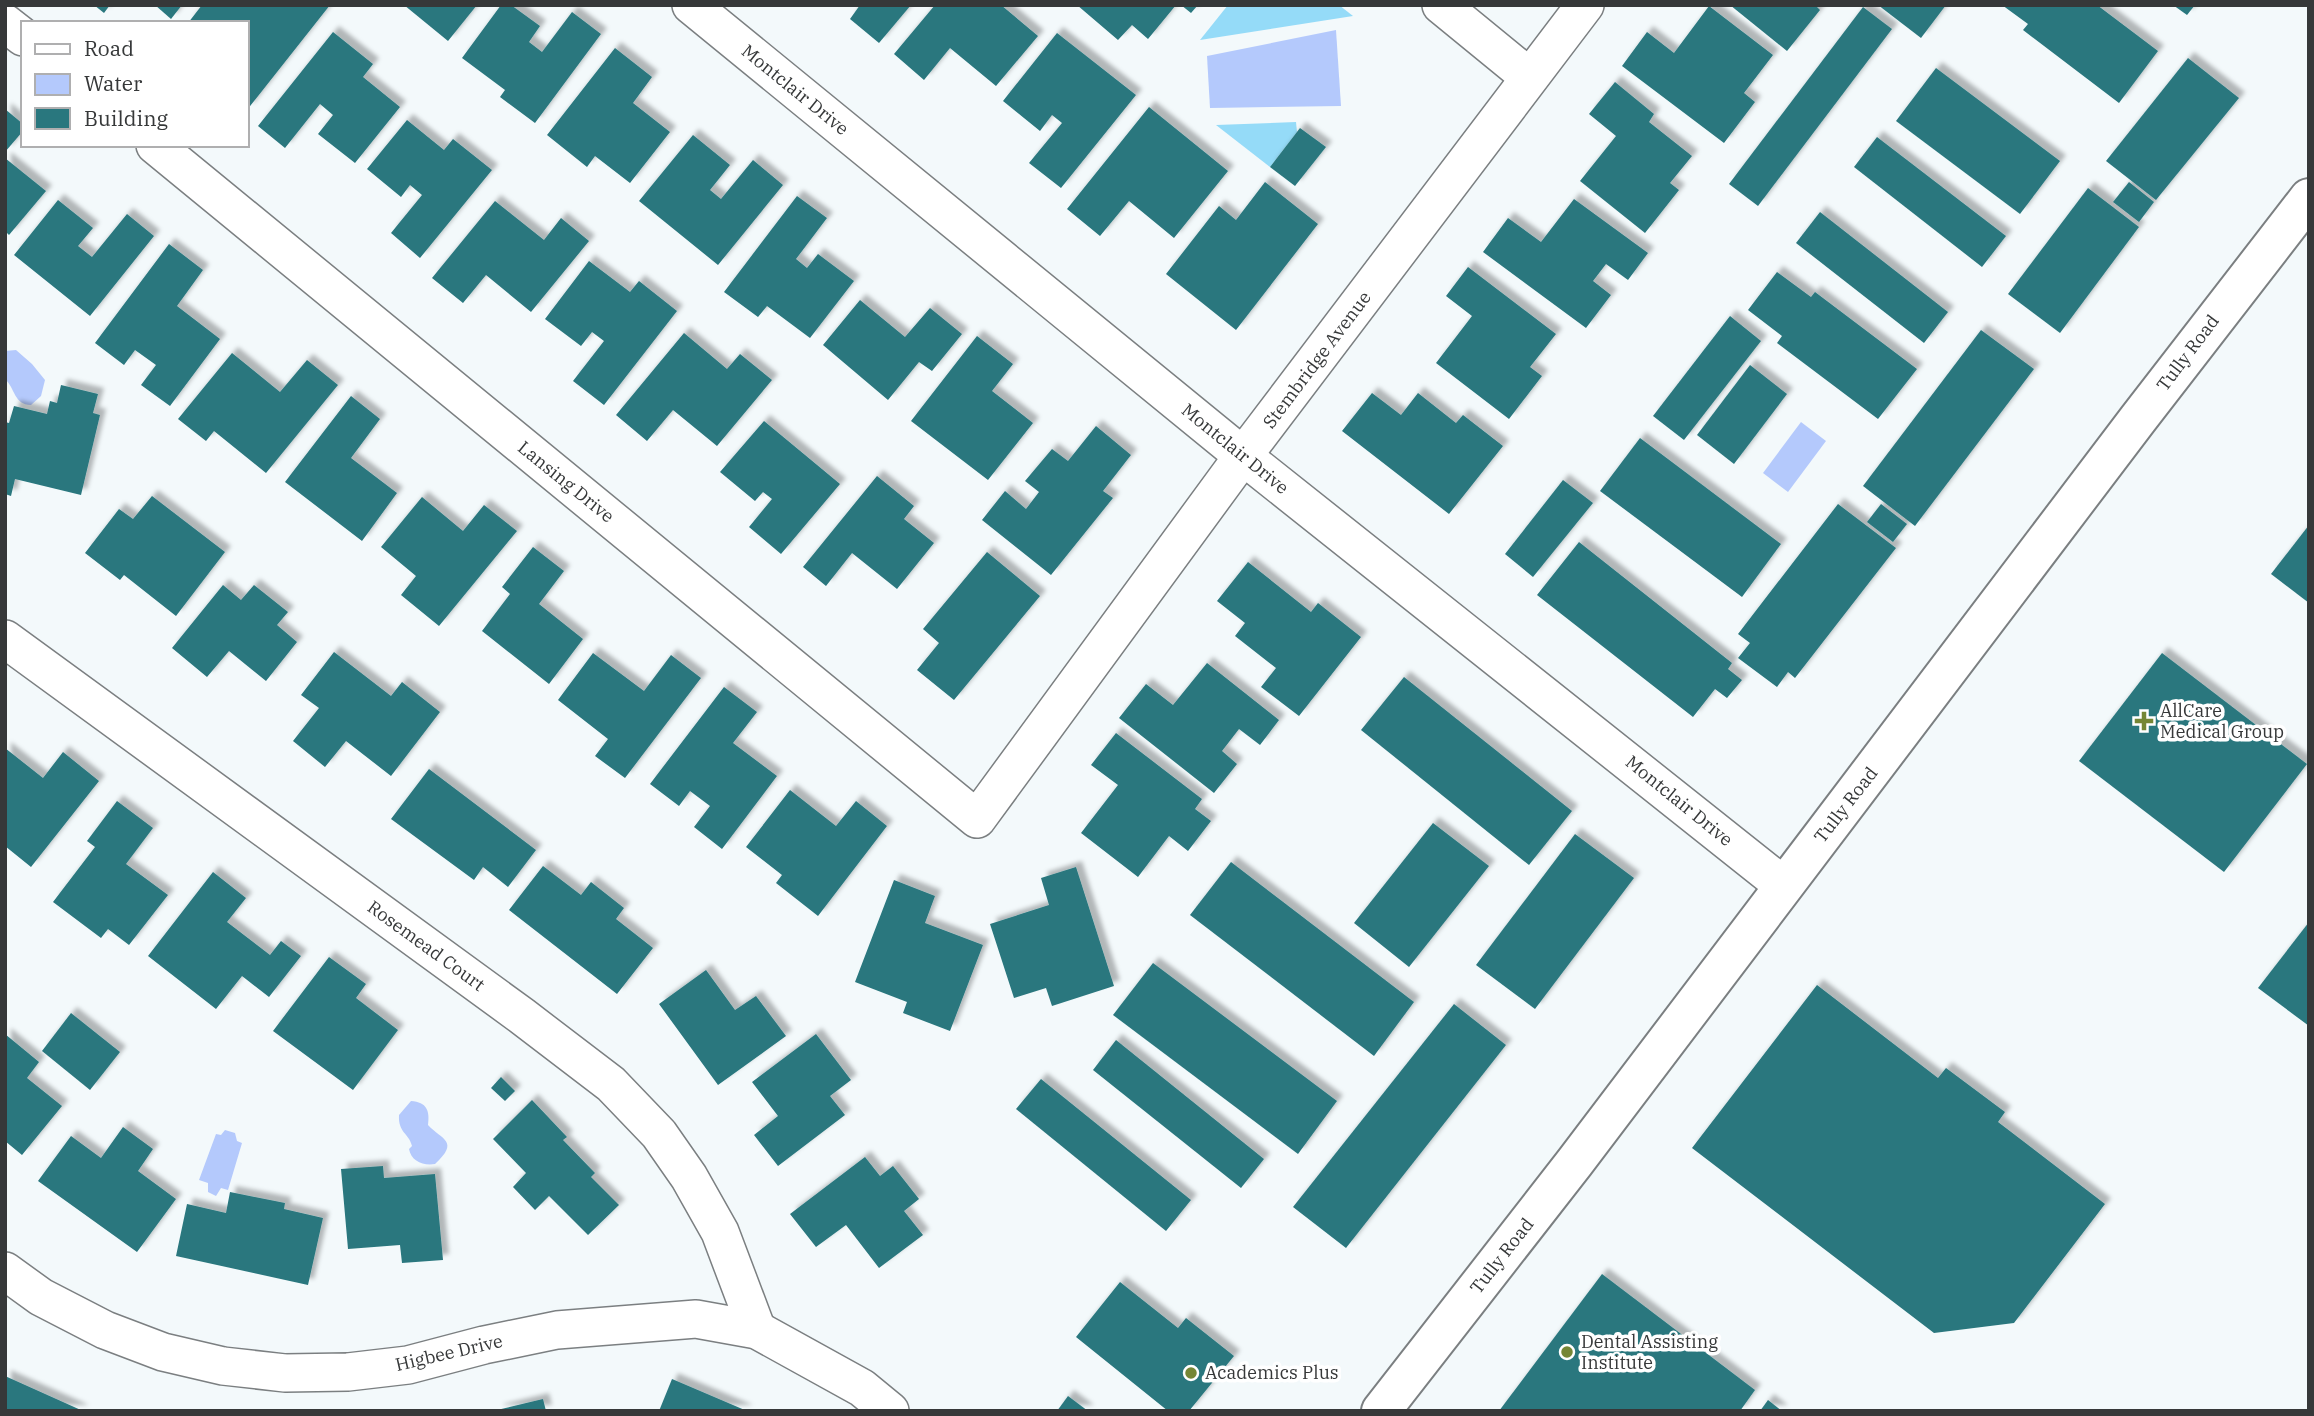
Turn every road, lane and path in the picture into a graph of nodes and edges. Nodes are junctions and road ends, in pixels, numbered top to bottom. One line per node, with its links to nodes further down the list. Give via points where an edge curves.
1 (691, 5): 9 (street, Montclair Drive)
2 (1441, 5): 6 (street)
3 (1585, 5): 6 (street, Stembridge Avenue)
4 (5, 23): 5 (street)
5 (21, 35)
6 (1529, 78): 9 (street, Stembridge Avenue)
7 (157, 147): 11 (street, Lansing Drive)
8 (2309, 198): 12 (main road, Tully Road)
9 (1243, 456): 11 (street, Stembridge Avenue); 12 (street, Montclair Drive)
10 (5, 639): 14 (street, Rosemead Court, via 611,1084 659,1134 689,1177 720,1232)
11 (977, 819)
12 (1784, 886): 16 (main road, Tully Road)
13 (5, 1271): 14 (street, Higbee Drive, via 41,1297 104,1330 163,1352 223,1366 285,1373 408,1365 557,1330 696,1319)
14 (757, 1330): 15 (street, Higbee Drive, via 862,1388)
15 (890, 1411)
16 (1381, 1411)

